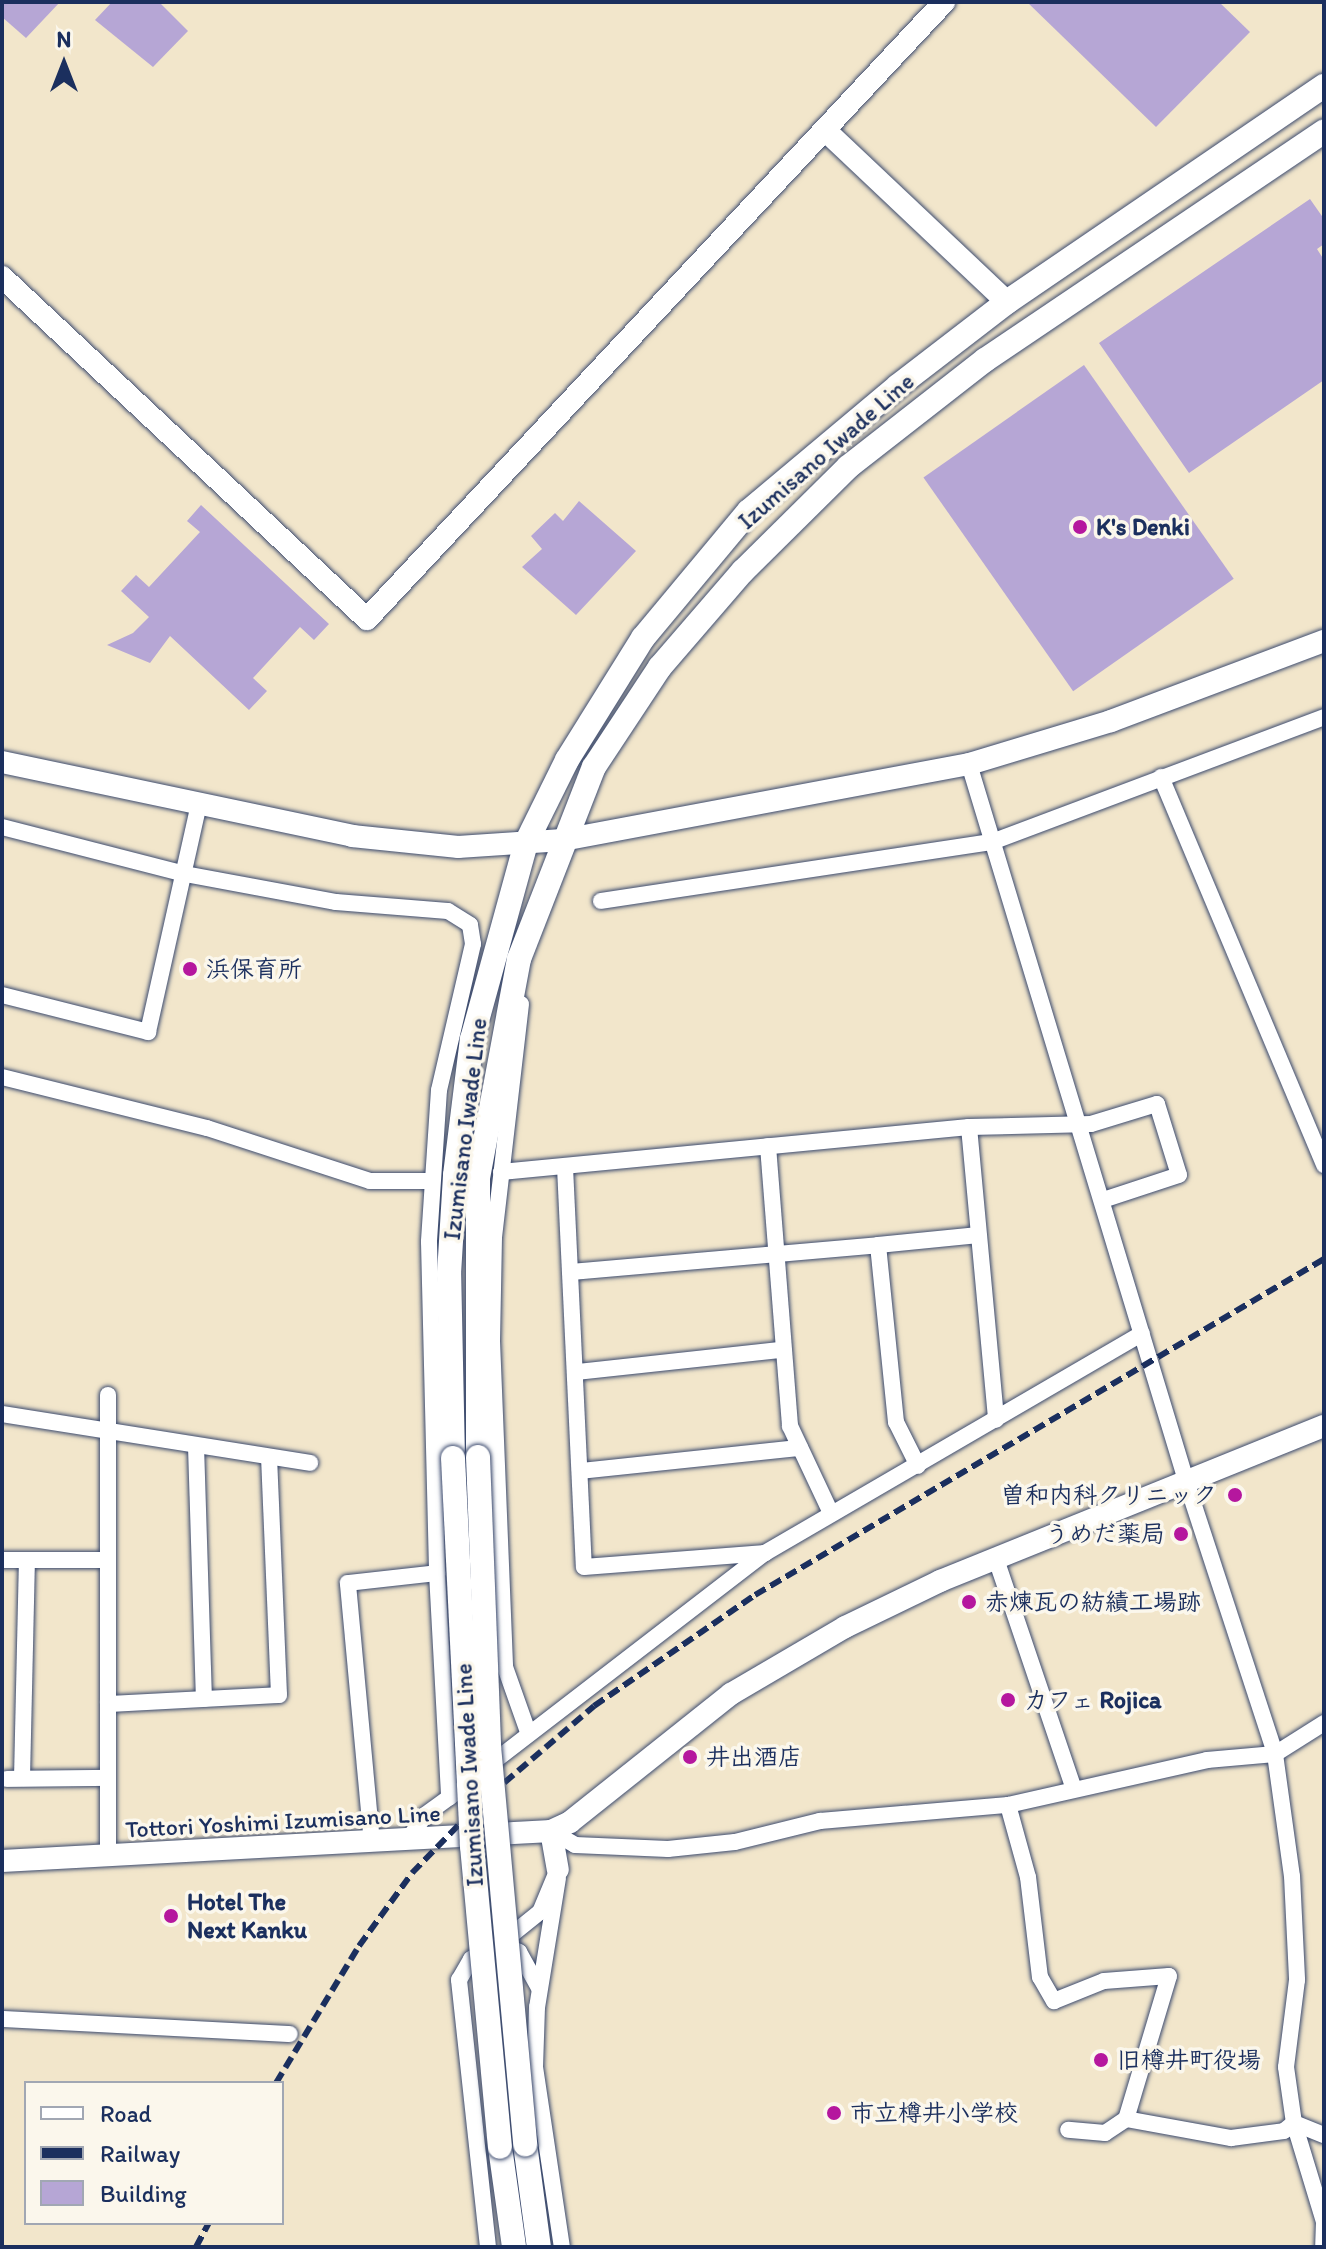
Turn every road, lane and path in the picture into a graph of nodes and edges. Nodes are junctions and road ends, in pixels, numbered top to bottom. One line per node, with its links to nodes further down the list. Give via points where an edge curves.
1 (944, 2): 3 (street)
2 (1324, 86): 6 (main road, Izumisano Iwade Line)
3 (825, 130): 5 (street, via 367,619); 6 (street)
4 (1324, 131): 14 (main road, Izumisano Iwade Line, via 985,360 848,467 743,571 660,667 594,767)
5 (2, 277)
6 (1007, 302): 16 (main road, Izumisano Iwade Line, via 749,511 643,638 567,760)
7 (1324, 641): 10 (street, via 1111,721)
8 (1324, 717): 11 (street)
9 (2, 762): 12 (street)
10 (969, 764): 14 (street); 15 (street)
11 (1161, 777): 15 (street); 25 (street)
12 (199, 803): 16 (street, via 352,836 458,847); 17 (street)
13 (2, 827): 17 (street)
14 (563, 840): 16 (street); 19 (main road, Izumisano Iwade Line)
15 (992, 842): 18 (street); 22 (street)
16 (526, 843): 82 (main road, Izumisano Iwade Line, bridge, via 472,1039 456,1160 449,1274 473,1861)
17 (185, 874): 20 (street, via 148,1032); 28 (street, via 336,902 448,911 470,925 473,944 439,1090)
18 (601, 901)
19 (529, 932): 27 (street); 83 (main road, Izumisano Iwade Line, bridge, via 501,1040 478,1178 478,1457 489,1746)
20 (2, 995)
21 (2, 1077): 28 (street, via 194,1125 370,1181)
22 (1080, 1121): 23 (street); 29 (street); 29 (street, via 1091,1124 1157,1104 1179,1175)
23 (969, 1127): 24 (street); 30 (street)
24 (768, 1146): 26 (street); 32 (street)
25 (1324, 1165)
26 (565, 1167): 27 (street); 33 (street)
27 (501, 1172): 59 (street, via 492,1341 504,1652)
28 (431, 1181): 55 (street)
29 (1103, 1200): 34 (street)
30 (979, 1235): 31 (street); 39 (street)
31 (878, 1245): 32 (street); 46 (street, via 896,1422)
32 (775, 1253): 33 (street); 35 (street)
33 (571, 1272): 36 (street)
34 (1142, 1334): 39 (street); 48 (street)
35 (781, 1350): 36 (street); 43 (street, via 790,1426)
36 (577, 1372): 47 (street)
37 (108, 1395): 41 (street)
38 (2, 1414): 41 (street)
39 (996, 1420): 46 (street)
40 (1324, 1426): 48 (street, Tottori Yoshimi Izumisano Line)
41 (108, 1431): 42 (street); 54 (street)
42 (196, 1446): 44 (street); 56 (street)
43 (800, 1448): 47 (street); 49 (street)
44 (269, 1458): 45 (street); 56 (street, via 279,1695)
45 (310, 1463)
46 (918, 1466): 49 (street)
47 (580, 1471): 50 (street, via 584,1567)
48 (1187, 1484): 51 (street, Tottori Yoshimi Izumisano Line); 60 (street)
49 (831, 1513): 50 (street)
50 (765, 1553): 59 (street)
51 (996, 1559): 62 (street); 65 (street, Tottori Yoshimi Izumisano Line, via 845,1627 731,1694 570,1822)
52 (2, 1560): 53 (street)
53 (27, 1560): 54 (street); 61 (street, via 14,1779)
54 (108, 1560): 57 (street)
55 (437, 1573): 63 (street); 67 (street, via 348,1583)
56 (204, 1699): 57 (street)
57 (108, 1704): 61 (street)
58 (1324, 1723): 60 (street)
59 (528, 1732): 63 (street)
60 (1275, 1754): 62 (street, via 1207,1760); 78 (street, via 1295,1924 1297,1980 1286,2067)
61 (108, 1778): 68 (street)
62 (1074, 1789): 64 (street)
63 (449, 1798): 66 (street, via 425,1815)
64 (1008, 1805): 65 (street, via 820,1821 735,1842 668,1849 575,1845); 77 (street, via 1028,1877 1040,1977 1054,2001 1104,1981 1169,1976)
65 (551, 1831): 66 (street, Tottori Yoshimi Izumisano Line); 70 (street)
66 (407, 1841): 67 (street, Tottori Yoshimi Izumisano Line)
67 (372, 1843): 68 (street, Tottori Yoshimi Izumisano Line)
68 (108, 1856): 69 (street, Tottori Yoshimi Izumisano Line)
69 (2, 1861)
70 (558, 1869): 71 (street, via 540,1912); 72 (street)
71 (500, 1944): 72 (street, via 519,1952); 76 (street, via 471,1959 459,1980)
72 (540, 1990): 75 (street)
73 (2, 2019): 74 (street)
74 (290, 2034)
75 (536, 2077): 76 (street, via 516,2095 480,2100); 84 (street)
76 (469, 2096): 81 (street)
77 (1126, 2119): 78 (street, via 1231,2138 1284,2131); 79 (street, via 1105,2133)
78 (1294, 2123): 80 (street); 85 (street, via 1324,2222)
79 (1068, 2130)
80 (1324, 2135)
81 (488, 2247)
82 (514, 2247)
83 (539, 2247)
84 (562, 2247)
85 (1323, 2247)

